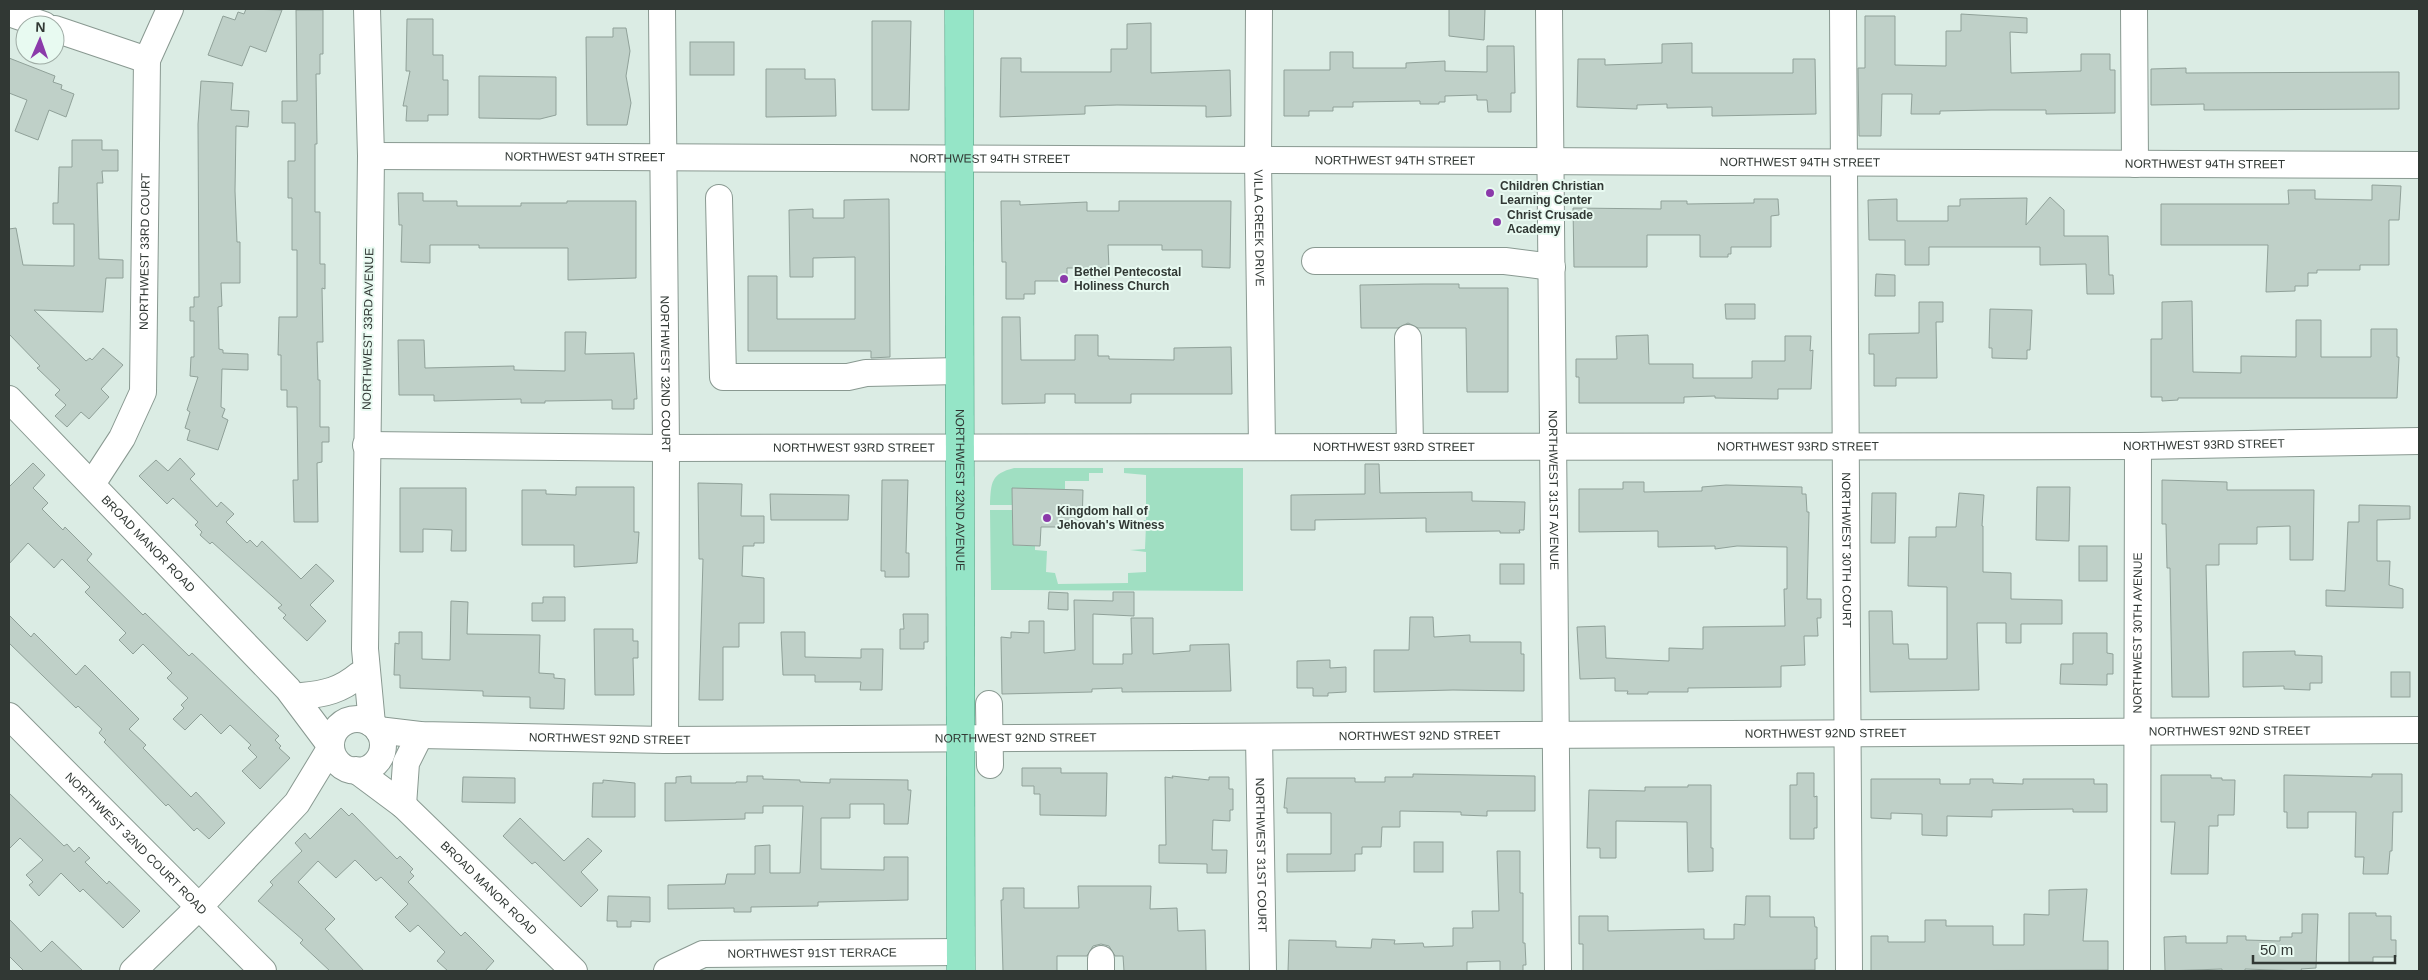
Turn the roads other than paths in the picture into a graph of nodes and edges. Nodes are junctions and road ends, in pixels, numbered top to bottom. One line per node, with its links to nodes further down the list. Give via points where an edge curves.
1 (170, 9): 10 (street, NORTHWEST 33RD COURT)
2 (366, 9): 11 (street, NORTHWEST 33RD AVENUE)
3 (662, 9): 12 (street, NORTHWEST 32ND COURT)
4 (959, 9): 13 (main road, NORTHWEST 32ND AVENUE)
5 (1259, 9): 14 (street, VILLA CREEK DRIVE)
6 (1549, 9): 15 (street, NORTHWEST 31ST AVENUE)
7 (1843, 9): 16 (street, NORTHWEST 30TH COURT)
8 (2134, 9): 17 (street)
9 (65, 32): 10 (street)
10 (147, 60): 34 (street, NORTHWEST 33RD COURT, via 143,392 122,438)
11 (371, 156): 12 (street, NORTHWEST 94TH STREET); 26 (street, NORTHWEST 33RD AVENUE)
12 (663, 157): 13 (street, NORTHWEST 94TH STREET); 33 (street, NORTHWEST 32ND COURT)
13 (960, 159): 14 (street, NORTHWEST 94TH STREET); 23 (main road, NORTHWEST 32ND AVENUE)
14 (1258, 160): 15 (street, NORTHWEST 94TH STREET); 29 (street, VILLA CREEK DRIVE)
15 (1551, 161): 16 (street, NORTHWEST 94TH STREET); 21 (street, NORTHWEST 31ST AVENUE)
16 (1845, 162): 17 (street, NORTHWEST 94TH STREET); 32 (street, NORTHWEST 30TH COURT)
17 (2135, 164): 18 (street, NORTHWEST 94TH STREET)
18 (2419, 165)
19 (719, 198): 23 (street, via 723,377)
20 (1314, 261): 21 (street, via 1505,261)
21 (1552, 267): 31 (street, NORTHWEST 31ST AVENUE)
22 (1408, 338): 30 (street)
23 (960, 371): 28 (main road, NORTHWEST 32ND AVENUE)
24 (9, 399): 34 (street, BROAD MANOR ROAD)
25 (2419, 441): 27 (street, NORTHWEST 93RD STREET)
26 (366, 445): 33 (street, NORTHWEST 93RD STREET); 35 (street, NORTHWEST 33RD AVENUE)
27 (2138, 446): 32 (street, NORTHWEST 93RD STREET); 41 (street, NORTHWEST 30TH AVENUE)
28 (960, 447): 29 (street, NORTHWEST 93RD STREET); 33 (street, NORTHWEST 93RD STREET); 47 (main road, NORTHWEST 32ND AVENUE)
29 (1262, 447): 30 (street, NORTHWEST 93RD STREET)
30 (1410, 447): 31 (street, NORTHWEST 93RD STREET)
31 (1553, 447): 32 (street, NORTHWEST 93RD STREET); 45 (street, NORTHWEST 31ST AVENUE)
32 (1847, 447): 43 (street, NORTHWEST 30TH COURT)
33 (666, 448): 49 (street, NORTHWEST 32ND COURT)
34 (92, 484): 37 (street, BROAD MANOR ROAD)
35 (365, 649): 36 (street, NORTHWEST 33RD AVENUE); 42 (street, NORTHWEST 33RD AVENUE)
36 (359, 675): 37 (street, via 345,687 326,694); 42 (street, NORTHWEST 33RD AVENUE)
37 (295, 692): 42 (street, BROAD MANOR ROAD); 50 (street, BROAD MANOR ROAD)
38 (989, 704): 48 (street)
39 (9, 716): 55 (street, NORTHWEST 32ND COURT ROAD)
40 (2419, 730): 41 (street, NORTHWEST 92ND STREET)
41 (2138, 732): 43 (street, NORTHWEST 92ND STREET); 64 (street, NORTHWEST 30TH AVENUE)
42 (368, 734): 44 (street, NORTHWEST 92ND STREET); 50 (street, via 336,729); 52 (street, NORTHWEST 92ND STREET, via 369,768); 54 (street, BROAD MANOR ROAD)
43 (1847, 734): 45 (street, NORTHWEST 92ND STREET); 63 (street, NORTHWEST 30TH COURT)
44 (420, 735): 49 (street, NORTHWEST 92ND STREET); 54 (street, via 406,763)
45 (1556, 735): 46 (street, NORTHWEST 92ND STREET); 62 (street, NORTHWEST 31ST AVENUE)
46 (1260, 737): 48 (street, NORTHWEST 92ND STREET); 61 (street, NORTHWEST 31ST COURT)
47 (960, 738): 48 (street, NORTHWEST 92ND STREET); 49 (street, NORTHWEST 92ND STREET); 56 (main road, NORTHWEST 32ND AVENUE)
48 (990, 738): 51 (street)
49 (665, 740)
50 (330, 746): 52 (street, BROAD MANOR ROAD, via 336,761); 53 (street)
51 (990, 765)
52 (354, 771): 53 (street, NORTHWEST 92ND STREET); 54 (street, BROAD MANOR ROAD)
53 (297, 803): 55 (street)
54 (404, 805): 59 (street, BROAD MANOR ROAD)
55 (200, 907): 57 (street); 58 (street, NORTHWEST 32ND COURT ROAD)
56 (961, 962): 60 (street, NORTHWEST 91ST TERRACE, via 703,954)
57 (133, 971)
58 (263, 971)
59 (574, 971)
60 (667, 971)
61 (1263, 971)
62 (1558, 971)
63 (1849, 971)
64 (2137, 971)

